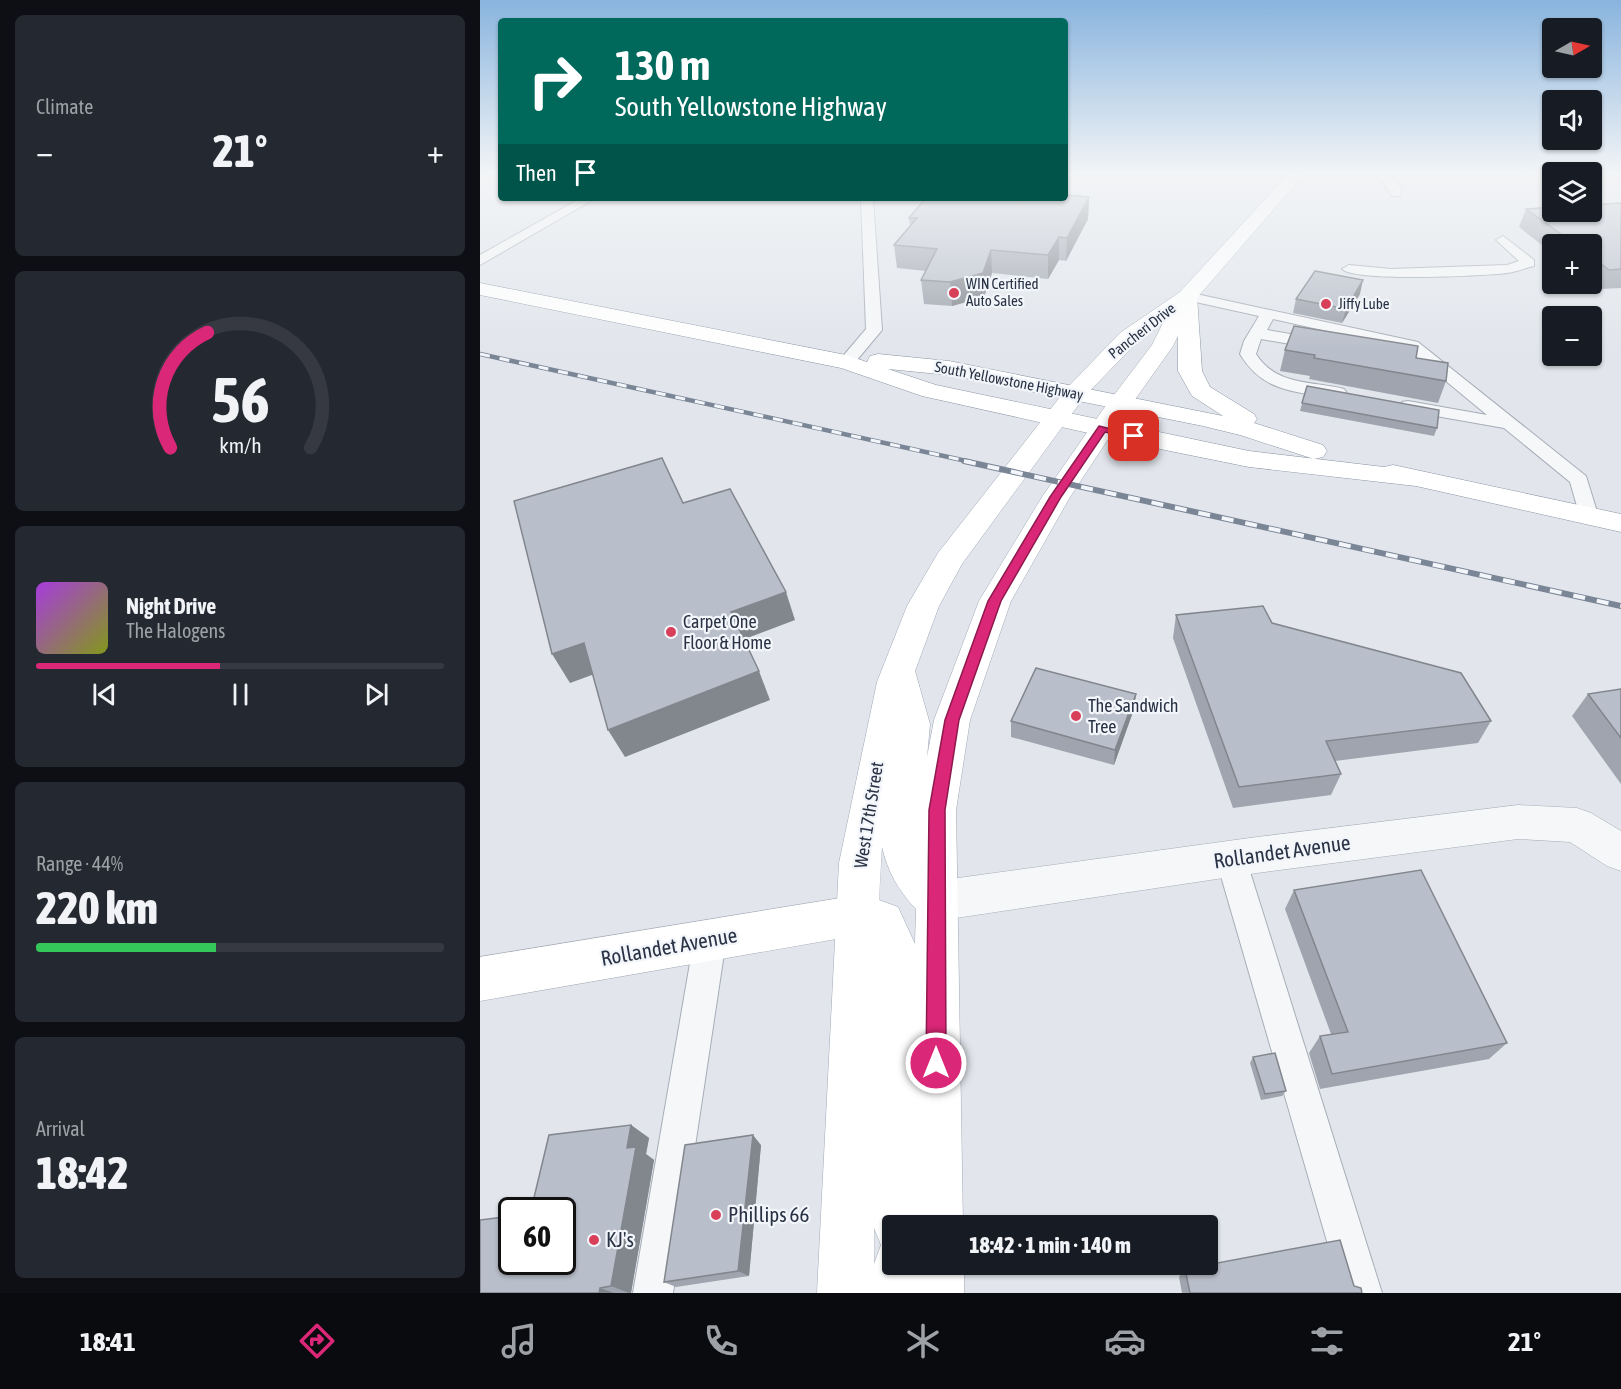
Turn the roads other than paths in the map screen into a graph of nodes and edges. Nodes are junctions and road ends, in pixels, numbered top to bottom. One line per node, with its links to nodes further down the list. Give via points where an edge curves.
1 (532, 231): 5 (lane)
2 (869, 231): 13 (lane, via 874,330)
3 (1245, 231): 8 (main road, Pancheri Drive)
4 (1503, 240): 6 (lane, via 1530,263 1508,268 1391,273)
5 (480, 261)
6 (1349, 270)
7 (480, 289): 13 (main road, South Yellowstone Highway)
8 (1187, 296): 9 (lane); 14 (main road, Pancheri Drive, via 1128,338); 18 (main road, Pancheri Drive, via 1162,346); 21 (main road, via 1190,371 1200,391 1257,426)
9 (1268, 315): 10 (lane); 16 (lane, via 1412,345)
10 (1257, 333): 11 (lane); 15 (lane, via 1248,354 1258,372 1269,379)
11 (1338, 347)
12 (1361, 351): 16 (lane, via 1421,364)
13 (846, 362): 14 (main road, South Yellowstone Highway, via 949,368); 19 (main road, South Yellowstone Highway, via 930,391)
14 (1075, 393): 18 (main road, South Yellowstone Highway); 19 (main road, West 17th Street)
15 (1350, 395)
16 (1481, 399): 20 (lane)
17 (1396, 404): 20 (lane)
18 (1111, 416): 19 (main road, South Yellowstone Highway); 21 (main road, South Yellowstone Highway, via 1249,459); 27 (main road, via 1056,497 995,601 966,675 952,720 937,810)
19 (1054, 418): 24 (main road, West 17th Street, via 949,560 923,606)
20 (1512, 425): 22 (lane, via 1579,480)
21 (1413, 479): 22 (main road, South Yellowstone Highway)
22 (1588, 515): 23 (main road, South Yellowstone Highway)
23 (1621, 523)
24 (899, 671): 27 (main road, via 912,724 901,841 913,877); 28 (main road, West 17th Street, via 875,771 859,863)
25 (1621, 853): 26 (street, Rollandet Avenue, via 1577,825 1518,822)
26 (1231, 859): 27 (street, Rollandet Avenue); 39 (lane)
27 (936, 901): 32 (main road)
28 (859, 915): 29 (main road, Rollandet Avenue); 31 (main road, via 883,921 893,944); 36 (main road, West 17th Street)
29 (710, 940): 30 (main road, Rollandet Avenue); 35 (lane)
30 (480, 979)
31 (900, 1215)
32 (936, 1215)
33 (901, 1275): 37 (main road)
34 (936, 1275): 38 (main road)
35 (653, 1293)
36 (845, 1293)
37 (901, 1293)
38 (936, 1293)
39 (1362, 1293)

